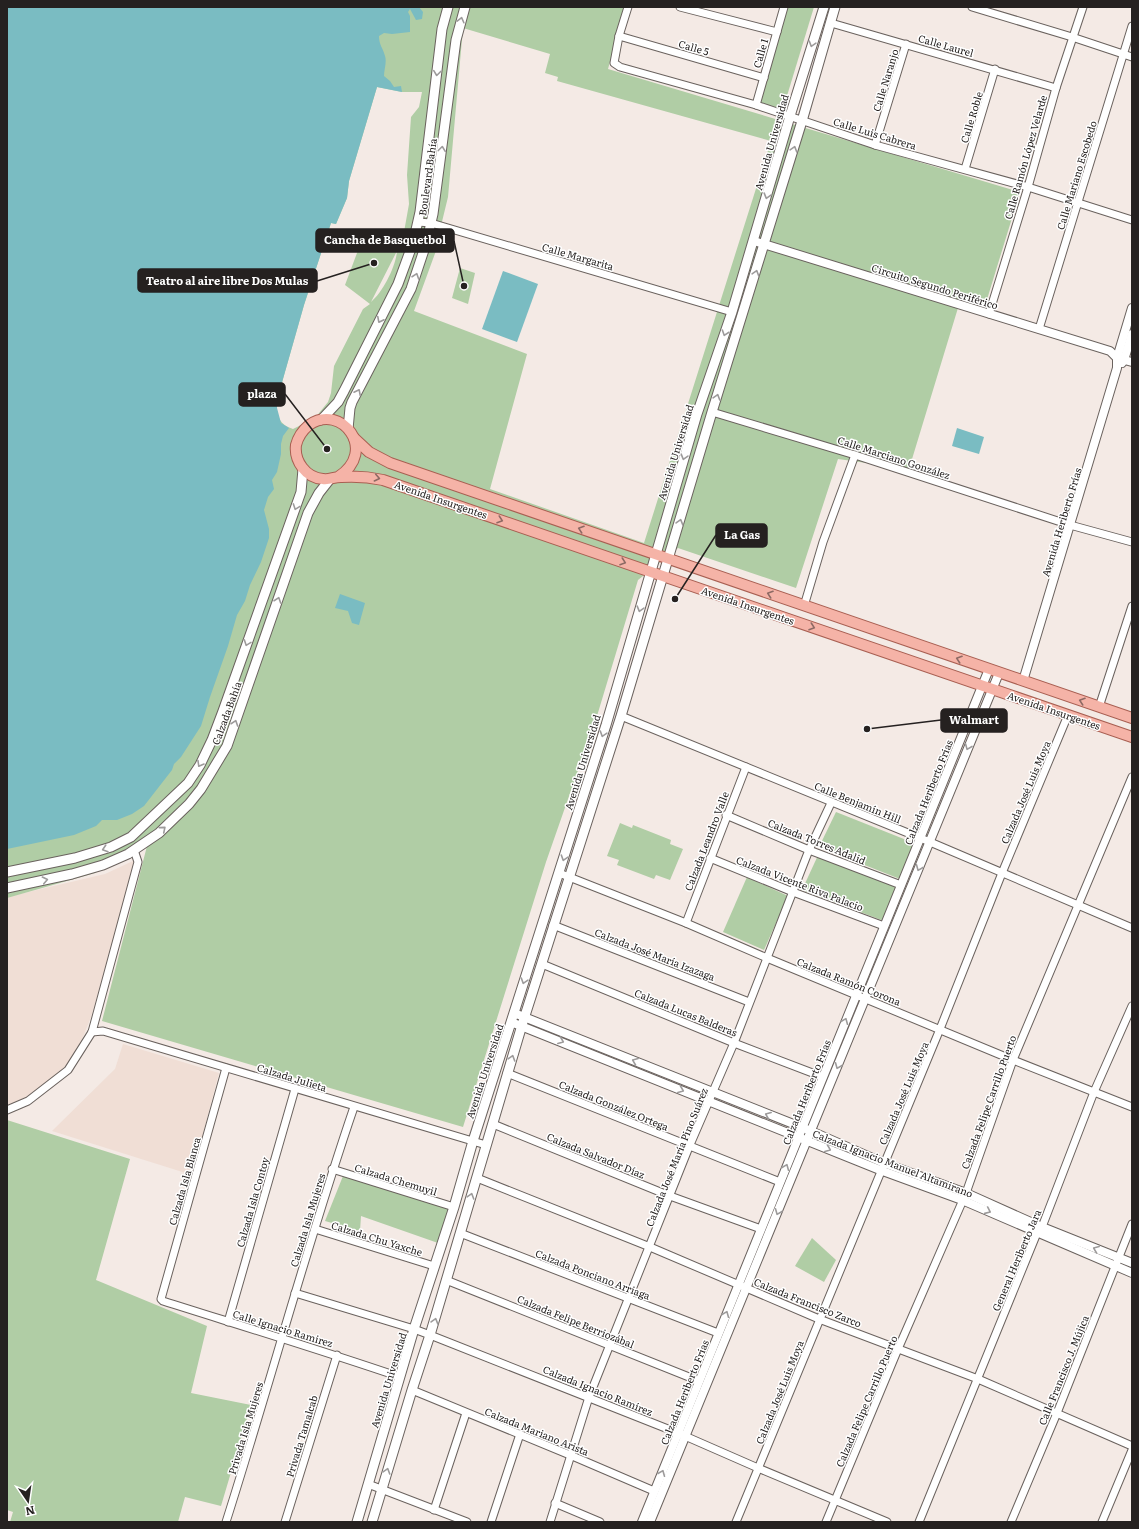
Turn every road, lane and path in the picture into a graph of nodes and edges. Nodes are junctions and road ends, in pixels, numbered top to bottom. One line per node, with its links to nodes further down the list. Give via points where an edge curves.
1 (448, 7): 29 (main road, Boulevard Bahía, one-way to 29, via 442,29)
2 (464, 7): 30 (main road, Boulevard Bahía, one-way to 2, via 456,40)
3 (628, 7): 13 (street)
4 (680, 7): 12 (street)
5 (784, 7): 12 (street, Calle 1)
6 (824, 7): 22 (main road, Avenida Universidad, one-way to 22)
7 (835, 7): 10 (main road)
8 (972, 7): 14 (street)
9 (1083, 7): 14 (street, Calle Ramón López Velarde)
10 (831, 23): 15 (street, Calle Laurel); 23 (main road)
11 (1132, 26): 16 (street, Calle Mariano Escobedo)
12 (777, 32): 19 (street, Calle 1)
13 (620, 36): 19 (street, Calle 5); 21 (street, Calle Luis Cabrera, via 614,63 620,67)
14 (1072, 37): 16 (street); 20 (street, Calle Ramón López Velarde)
15 (906, 44): 18 (street, Calle Laurel); 24 (street, Calle Naranjo)
16 (1123, 54): 17 (street); 27 (street, Calle Mariano Escobedo)
17 (1132, 57)
18 (995, 70): 20 (street, Calle Laurel); 25 (street, Calle Roble)
19 (764, 78): 21 (street, Calle 1)
20 (1056, 88): 26 (street, Calle Ramón López Velarde)
21 (756, 105): 22 (street, Calle Luis Cabrera)
22 (790, 116): 23 (street, Calle Luis Cabrera); 31 (main road, Avenida Universidad, one-way to 31)
23 (802, 121): 24 (street, Calle Luis Cabrera); 32 (main road, one-way to 23)
24 (875, 144): 25 (street, Calle Luis Cabrera)
25 (965, 170): 26 (street, Calle Luis Cabrera)
26 (1028, 187): 27 (street, Calle Luis Cabrera); 35 (street, Calle Ramón López Velarde)
27 (1079, 202): 28 (street, Calle Luis Cabrera); 36 (street, Calle Mariano Escobedo)
28 (1132, 220)
29 (418, 222): 30 (street, Calle Margarita); 40 (main road, Boulevard Bahía, one-way to 40, via 398,284 338,402)
30 (431, 224): 34 (street, Calle Margarita); 41 (main road, Boulevard Bahía, one-way to 30, via 352,402 411,289)
31 (754, 241): 32 (street, Circuito Segundo Periférico); 34 (main road, Avenida Universidad)
32 (765, 244): 35 (street, Circuito Segundo Periférico); 39 (main road, one-way to 32)
33 (1132, 308): 38 (street, Avenida Heriberto Frías)
34 (732, 312): 49 (main road, Avenida Universidad, one-way to 49, via 697,414)
35 (989, 314): 36 (street, Circuito Segundo Periférico)
36 (1039, 329): 38 (street, Circuito Segundo Periférico)
37 (1132, 334): 38 (street, Avenida Heriberto Frías)
38 (1125, 356): 46 (street, Avenida Heriberto Frías, via 1117,368)
39 (712, 412): 42 (street, Calle Marciano González); 50 (main road, one-way to 39)
40 (321, 420): 41 (main road, via 336,421); 43 (main road, via 305,428 296,444 298,462)
41 (351, 433): 44 (main road, via 356,456 346,472); 45 (main road, Avenida Insurgentes, via 378,458)
42 (855, 455): 46 (street, Calle Marciano González); 53 (street, via 823,542)
43 (303, 469): 44 (main road, via 316,478); 74 (main road, Calzada Bahía, one-way to 74, via 301,492 223,711 200,765 188,783 131,837 111,847 75,858)
44 (334, 478): 47 (main road, Avenida Insurgentes, one-way to 47, via 371,477 383,480); 71 (main road, Calzada Bahía, one-way to 44, via 159,832 189,804 227,746 308,513 320,493)
45 (532, 512): 47 (main road); 49 (main road, Avenida Insurgentes, one-way to 45)
46 (1070, 525): 48 (street, Calle Marciano González); 57 (street, Avenida Heriberto Frías)
47 (524, 528): 51 (main road, Avenida Insurgentes, one-way to 51)
48 (1132, 542)
49 (656, 554): 50 (main road, Avenida Insurgentes); 51 (main road, Avenida Universidad)
50 (669, 559): 52 (main road); 53 (main road, Avenida Insurgentes, one-way to 50)
51 (651, 572): 52 (main road, Avenida Insurgentes); 75 (main road, Avenida Universidad, one-way to 75)
52 (664, 576): 58 (main road, Avenida Insurgentes, one-way to 58); 62 (main road)
53 (804, 606): 55 (main road, Avenida Insurgentes, one-way to 53)
54 (1132, 606): 60 (street)
55 (988, 669): 56 (main road, Avenida Insurgentes); 58 (street, Calzada Heriberto Frías)
56 (999, 673): 57 (main road, Avenida Insurgentes); 59 (street, Calzada Heriberto Frías)
57 (1023, 681): 60 (main road, Avenida Insurgentes, one-way to 57)
58 (982, 685): 59 (main road, Avenida Insurgentes); 69 (street, Calzada Heriberto Frías)
59 (992, 689): 61 (main road, Avenida Insurgentes); 70 (street, Calzada Heriberto Frías, one-way to 70)
60 (1099, 707): 63 (main road, Avenida Insurgentes)
61 (1068, 715): 64 (main road, Avenida Insurgentes); 76 (street, Calzada José Luis Moya)
62 (620, 716): 65 (street, Calle Benjamín Hill); 77 (main road)
63 (1132, 718)
64 (1132, 737)
65 (746, 766): 67 (street, Calle Benjamín Hill); 68 (street, Calzada Leandro Valle)
66 (1132, 777): 81 (street, Calzada Felipe Carrillo Puerto)
67 (831, 803): 69 (street, Calle Benjamín Hill); 72 (street, Calzada José María Pino Suárez)
68 (726, 814): 72 (street, Calzada Torres Adalid); 73 (street, Calzada Leandro Valle)
69 (920, 838): 70 (street, Calle Benjamín Hill); 78 (street, Calzada Heriberto Frías)
70 (930, 842): 76 (street, Calle Benjamín Hill); 89 (street, Calzada Heriberto Frías, one-way to 89)
71 (134, 850): 79 (main road, Calzada Bahía, one-way to 71, via 72,874 103,865); 95 (street, via 138,862)
72 (809, 850): 78 (street, Calzada Torres Adalid); 80 (street, Calzada José María Pino Suárez)
73 (710, 858): 80 (street, Calzada Vicente Riva Palacio); 82 (street, Calzada Leandro Valle)
74 (7, 872)
75 (559, 873): 77 (street, Calzada Ramón Corona); 92 (main road, Avenida Universidad, one-way to 92)
76 (1002, 873): 81 (street, Calle Benjamín Hill); 94 (street, Calzada José Luis Moya)
77 (568, 876): 82 (street, Calzada Ramón Corona); 83 (main road)
78 (901, 885): 84 (street, Calzada Heriberto Frías)
79 (7, 886)
80 (793, 892): 84 (street, Calzada Vicente Riva Palacio); 86 (street, Calzada José María Pino Suárez)
81 (1079, 905): 85 (street, Calle Benjamín Hill); 97 (street, Calzada Felipe Carrillo Puerto)
82 (686, 923): 86 (street, Calzada Ramón Corona)
83 (553, 925): 87 (main road); 90 (street, Calzada José María Izazaga)
84 (884, 926): 88 (street, Calzada Heriberto Frías)
85 (1132, 928)
86 (767, 958): 88 (street, Calzada Ramón Corona); 90 (street, Calzada José María Pino Suárez)
87 (542, 964): 93 (main road); 96 (street, Calzada Lucas Balderas)
88 (856, 994): 89 (street, Calzada Ramón Corona); 100 (street, Calzada Heriberto Frías, one-way to 88)
89 (865, 998): 94 (street, Calzada Ramón Corona); 110 (street, Calzada Heriberto Frías, one-way to 110)
90 (749, 1002): 96 (street, Calzada José María Pino Suárez)
91 (1132, 1006): 103 (street, General Heriberto Jara)
92 (513, 1017): 93 (street, Calzada Ignacio Manuel Altamirano); 113 (main road, Avenida Universidad)
93 (523, 1021): 99 (main road, one-way to 93); 102 (street, Calzada Ignacio Manuel Altamirano, one-way to 93); 104 (street, Calzada Ignacio Manuel Altamirano, one-way to 104)
94 (940, 1029): 97 (street, Calzada Ramón Corona); 116 (street, Calzada José Luis Moya)
95 (92, 1032): 98 (street, Calzada Julieta, via 103,1031); 107 (street, via 68,1070 28,1101)
96 (734, 1043): 100 (street, Calzada Lucas Balderas); 102 (street, Calzada José María Pino Suárez)
97 (1013, 1060): 103 (street, Calzada Ramón Corona); 121 (street, Calzada Felipe Carrillo Puerto)
98 (226, 1068): 101 (street, Calzada Julieta); 139 (street, Calzada Isla Blanca)
99 (507, 1073): 108 (main road); 115 (street, Calzada González Ortega)
100 (823, 1077): 109 (street, Calzada Heriberto Frías)
101 (295, 1089): 105 (street, Calzada Julieta); 141 (street, Calzada Isla Contoy)
102 (713, 1092): 104 (street, Calzada José María Pino Suárez); 109 (street, Calzada Ignacio Manuel Altamirano, one-way to 102)
103 (1094, 1092): 106 (street, Calzada Ramón Corona); 126 (street, General Heriberto Jara)
104 (710, 1102): 111 (street, Calzada Ignacio Manuel Altamirano); 115 (street, Calzada José María Pino Suárez)
105 (354, 1107): 113 (street, Calzada Julieta); 117 (street, Calzada Isla Mujeres)
106 (1132, 1107)
107 (7, 1110)
108 (492, 1124): 114 (main road); 120 (street, Calzada Salvador Díaz)
109 (802, 1128): 110 (street, Calzada Ignacio Manuel Altamirano); 111 (street, Calzada Heriberto Frías)
110 (811, 1131): 112 (street, Calzada Heriberto Frías); 116 (street, Calzada Ignacio Manuel Altamirano)
111 (798, 1137): 112 (street, Calzada Ignacio Manuel Altamirano); 119 (street, Calzada Heriberto Frías, one-way to 111)
112 (807, 1140): 116 (street, Calzada Ignacio Manuel Altamirano, one-way to 116); 136 (street, Calzada Heriberto Frías, one-way to 136)
113 (473, 1141): 114 (street, Calzada Julieta); 122 (main road, Avenida Universidad)
114 (486, 1145): 118 (main road)
115 (689, 1147): 119 (street, Calzada González Ortega); 120 (street, Calzada José María Pino Suárez)
116 (882, 1167): 121 (street, Calzada Ignacio Manuel Altamirano); 140 (street, Calzada José Luis Moya)
117 (332, 1170): 122 (street, Calzada Chemuyil); 124 (street, Calzada Isla Mujeres)
118 (477, 1178): 127 (main road, one-way to 118); 128 (street, Calzada Francisco Zarco)
119 (780, 1182): 125 (street, Calzada Heriberto Frías)
120 (670, 1196): 125 (street, Calzada Salvador Díaz); 128 (street, Calzada José María Pino Suárez)
121 (964, 1197): 126 (street, Calzada Ignacio Manuel Altamirano); 147 (street, Calzada Felipe Carrillo Puerto)
122 (454, 1207): 131 (main road, Avenida Universidad)
123 (1132, 1224): 129 (street, Calle Francisco J. Mújica)
124 (315, 1229): 131 (street, Calzada Chu Yaxche); 137 (street, Calzada Isla Mujeres)
125 (761, 1229): 135 (street, Calzada Heriberto Frías)
126 (1040, 1230): 129 (street, Calzada Ignacio Manuel Altamirano, one-way to 126); 132 (street, Calzada Ignacio Manuel Altamirano); 150 (street, General Heriberto Jara)
127 (460, 1234): 134 (main road); 138 (street, Calzada Ponciano Arriaga)
128 (650, 1247): 135 (street, Calzada Francisco Zarco); 138 (street, Calzada José María Pino Suárez)
129 (1118, 1258): 130 (street, Calzada Ignacio Manuel Altamirano); 132 (street, Calle Francisco J. Mújica)
130 (1132, 1263)
131 (434, 1266): 142 (main road, Avenida Universidad)
132 (1115, 1267): 133 (street, Calzada Ignacio Manuel Altamirano); 155 (street, Calle Francisco J. Mújica)
133 (1132, 1273)
134 (446, 1280): 144 (main road, one-way to 134); 146 (street, Calzada Felipe Berriozábal)
135 (738, 1284): 136 (street, Calzada Francisco Zarco); 143 (street, Calzada Heriberto Frías, one-way to 135)
136 (746, 1288): 140 (street, Calzada Francisco Zarco); 157 (street, Calzada Heriberto Frías)
137 (295, 1293): 142 (street, Calzada Ignacio Ramírez); 145 (street, Calzada Isla Mujeres)
138 (628, 1298): 143 (street, Calzada Ponciano Arriaga); 146 (street, Calzada José María Pino Suárez)
139 (162, 1299): 141 (street, Calle Ignacio Ramirez)
140 (819, 1319): 147 (street, Calzada Francisco Zarco); 161 (street, Calzada José Luis Moya)
141 (228, 1322): 145 (street, Calle Ignacio Ramirez)
142 (414, 1329): 144 (street, Calzada Ignacio Ramírez); 149 (main road, Avenida Universidad)
143 (718, 1333): 151 (street, Calzada Heriberto Frías)
144 (430, 1335): 152 (main road); 153 (street, Calzada Ignacio Ramírez)
145 (282, 1340): 148 (street, Calle Ignacio Ramirez); 168 (street, Privada Isla Mujeres)
146 (610, 1345): 151 (street, Calzada Felipe Berriozábal); 153 (street, Calzada José María Pino Suárez)
147 (898, 1349): 150 (street, Calzada Francisco Zarco); 165 (street, Calzada Felipe Carrillo Puerto)
148 (337, 1355): 149 (street, Calle Ignacio Ramirez); 169 (street, Privada Tamalcab)
149 (400, 1377): 162 (main road, Avenida Universidad)
150 (978, 1380): 155 (street, Calzada Francisco Zarco); 181 (street, General Heriberto Jara)
151 (699, 1382): 157 (street, Calzada Heriberto Frías)
152 (412, 1390): 154 (street, Calzada Mariano Arista); 163 (main road, one-way to 152)
153 (589, 1397): 157 (street, Calzada Ignacio Ramírez); 160 (street, Calzada José María Pino Suárez)
154 (466, 1413): 156 (street, Calzada Mariano Arista); 167 (street)
155 (1057, 1413): 158 (street, Calzada Francisco Zarco); 182 (street, Calle Francisco J. Mújica)
156 (520, 1434): 160 (street, Calzada Mariano Arista); 173 (street)
157 (682, 1435): 161 (street, Calzada Ignacio Ramírez); 164 (street, Calzada Heriberto Frías, one-way to 157); 177 (street, Calzada Heriberto Frías)
158 (1132, 1446)
159 (1132, 1450): 183 (street)
160 (570, 1454): 164 (street, Calzada Mariano Arista); 166 (street, Calzada José María Pino Suárez)
161 (758, 1468): 165 (street, Calzada Ignacio Ramírez); 178 (street, Calzada José Luis Moya)
162 (368, 1484): 163 (street); 170 (main road, Avenida Universidad)
163 (381, 1490): 167 (street); 171 (main road)
164 (654, 1491): 176 (street, Calzada Heriberto Frías)
165 (835, 1500): 179 (street, Calzada Felipe Carrillo Puerto); 180 (street, Calzada Ignacio Ramírez)
166 (555, 1503): 174 (street, Calzada José María Pino Suárez); 175 (street)
167 (434, 1510): 172 (street)
168 (226, 1522)
169 (285, 1522)
170 (356, 1522)
171 (372, 1522)
172 (467, 1522)
173 (491, 1522)
174 (550, 1522)
175 (600, 1522)
176 (642, 1522)
177 (650, 1522)
178 (736, 1522)
179 (826, 1522)
180 (887, 1522)
181 (919, 1522)
182 (1011, 1522)
183 (1102, 1522)

